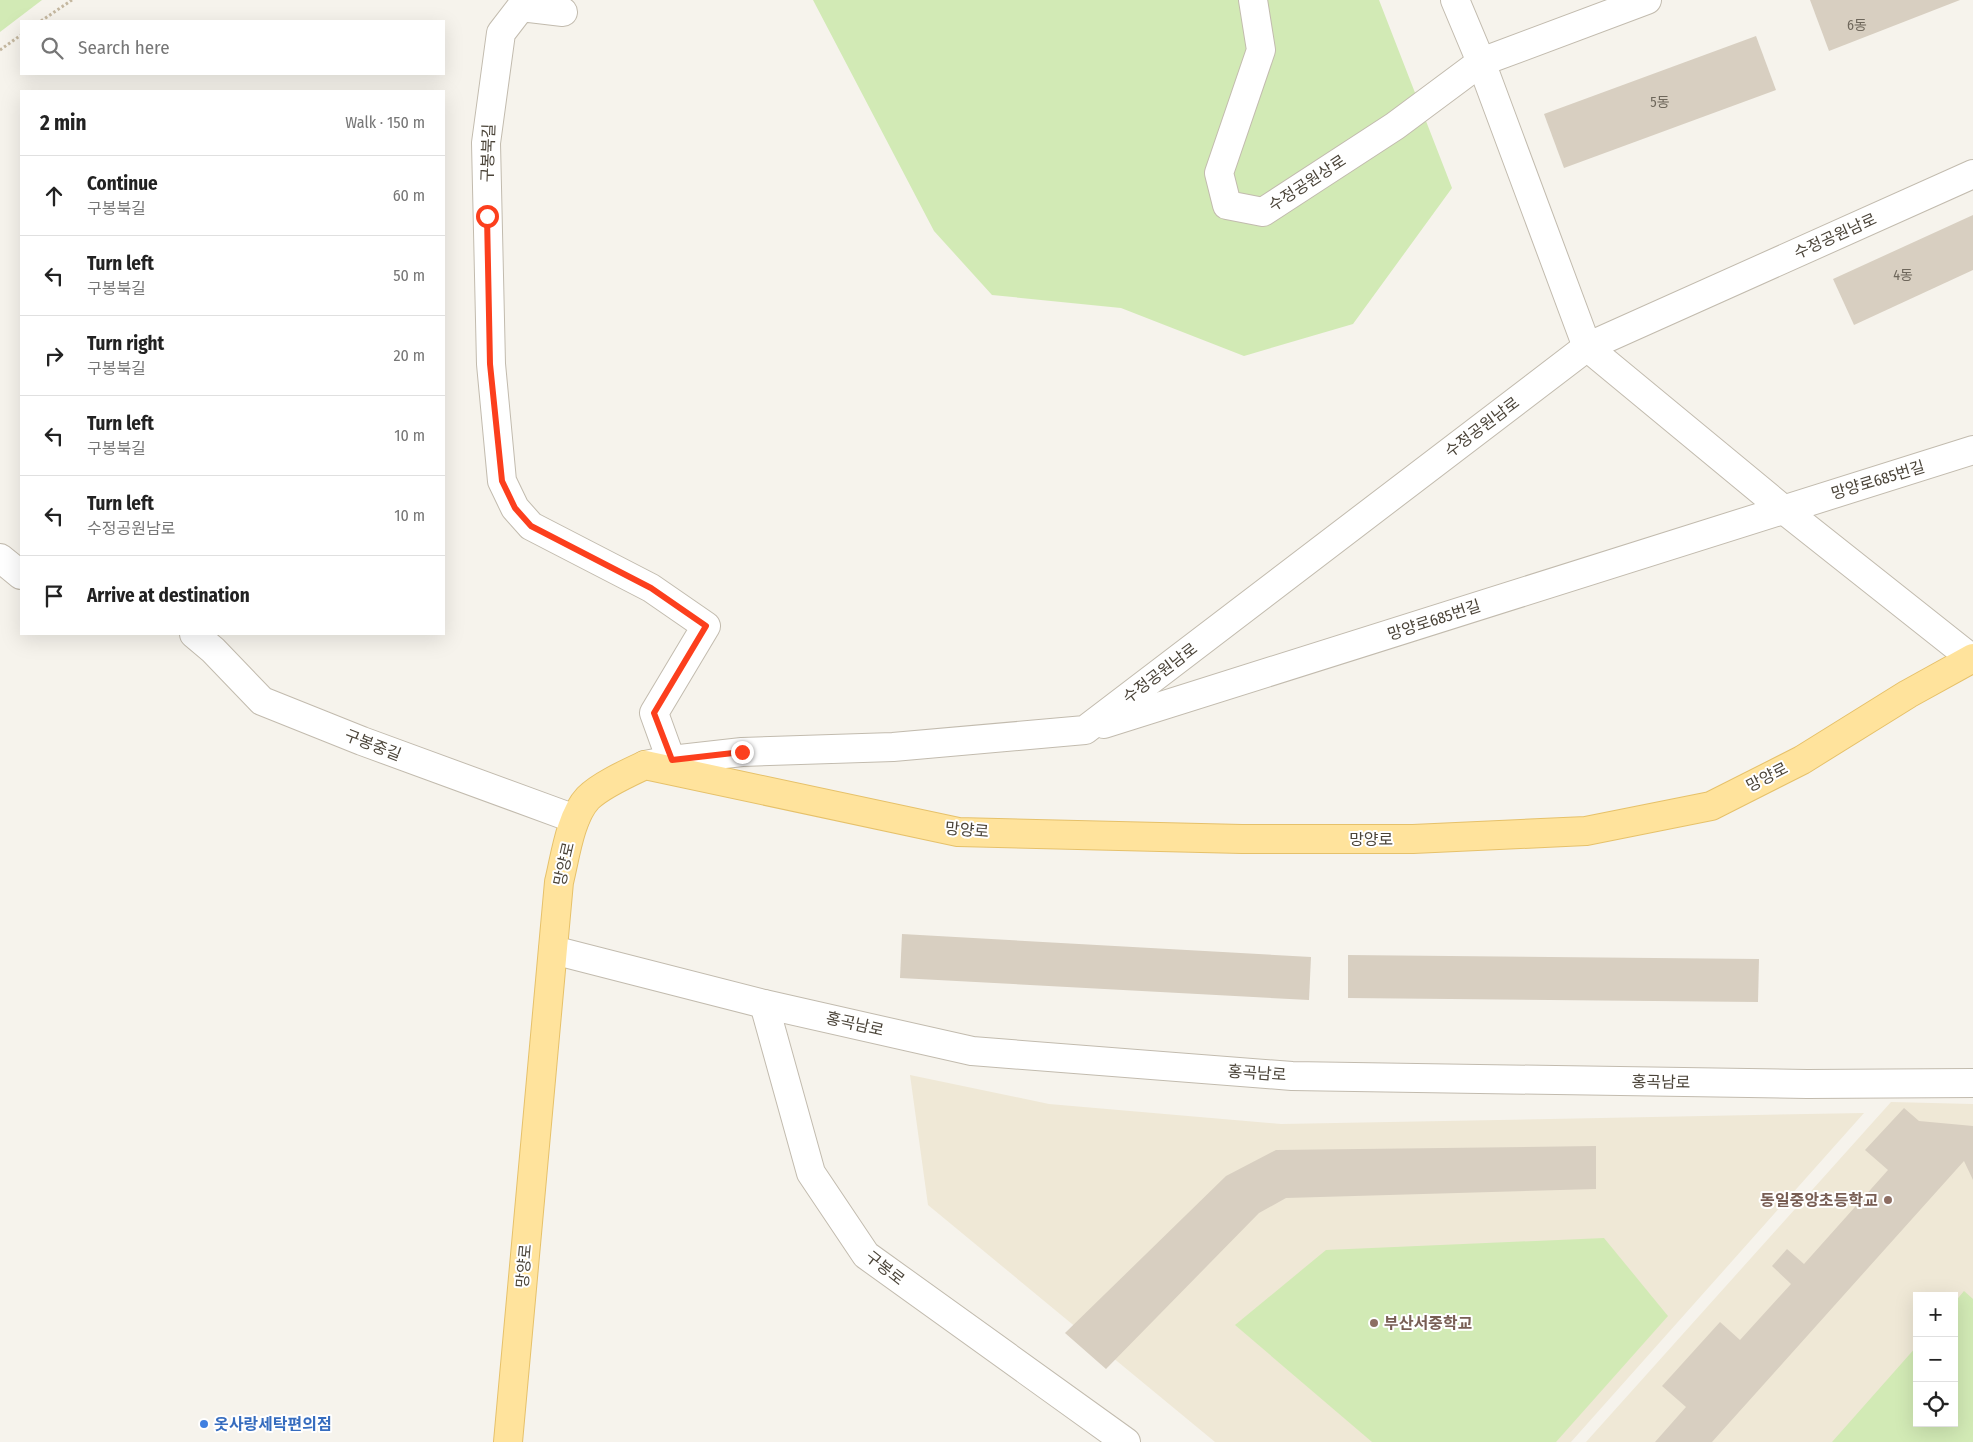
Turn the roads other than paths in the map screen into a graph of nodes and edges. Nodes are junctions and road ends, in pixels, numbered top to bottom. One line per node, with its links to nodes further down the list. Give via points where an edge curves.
1 (1253, 0): 5 (street, 수정공원상로, via 1262,50 1219,173 1227,205 1263,212 1395,126)
2 (1455, 0): 5 (street)
3 (1647, 0): 5 (street, 수정공원상로)
4 (563, 12): 15 (street, 구봉북길, via 520,6 501,32 496,64 486,143 487,216 490,364 502,481 515,508 531,526 651,588 706,626 654,713)
5 (1481, 62): 7 (street)
6 (1973, 174): 7 (street, 수정공원남로)
7 (1586, 347): 9 (street); 14 (street, 수정공원남로)
8 (1973, 450): 9 (street, 망양로685번길)
9 (1783, 510): 13 (street, 망양로); 14 (street, 망양로685번길)
10 (0, 558): 11 (street)
11 (20, 575)
12 (195, 635): 17 (street, 구봉중길, via 262,701)
13 (1972, 658): 16 (main road, 망양로, via 1802,760 1711,806 1586,831 1413,839 1242,839 958,832)
14 (1085, 730): 15 (street, via 893,747 742,752)
15 (672, 760): 16 (street)
16 (645, 765): 17 (main road, 망양로, via 588,798)
17 (575, 819): 18 (main road, 망양로, via 559,882)
18 (553, 950): 19 (street, 홍곡남로); 21 (main road, 망양로)
19 (764, 1004): 20 (street, 홍곡남로, via 972,1051 1292,1076 1808,1084); 22 (street, 구봉로, via 810,1174 866,1255)
20 (1973, 1083)
21 (508, 1442)
22 (1126, 1442)

